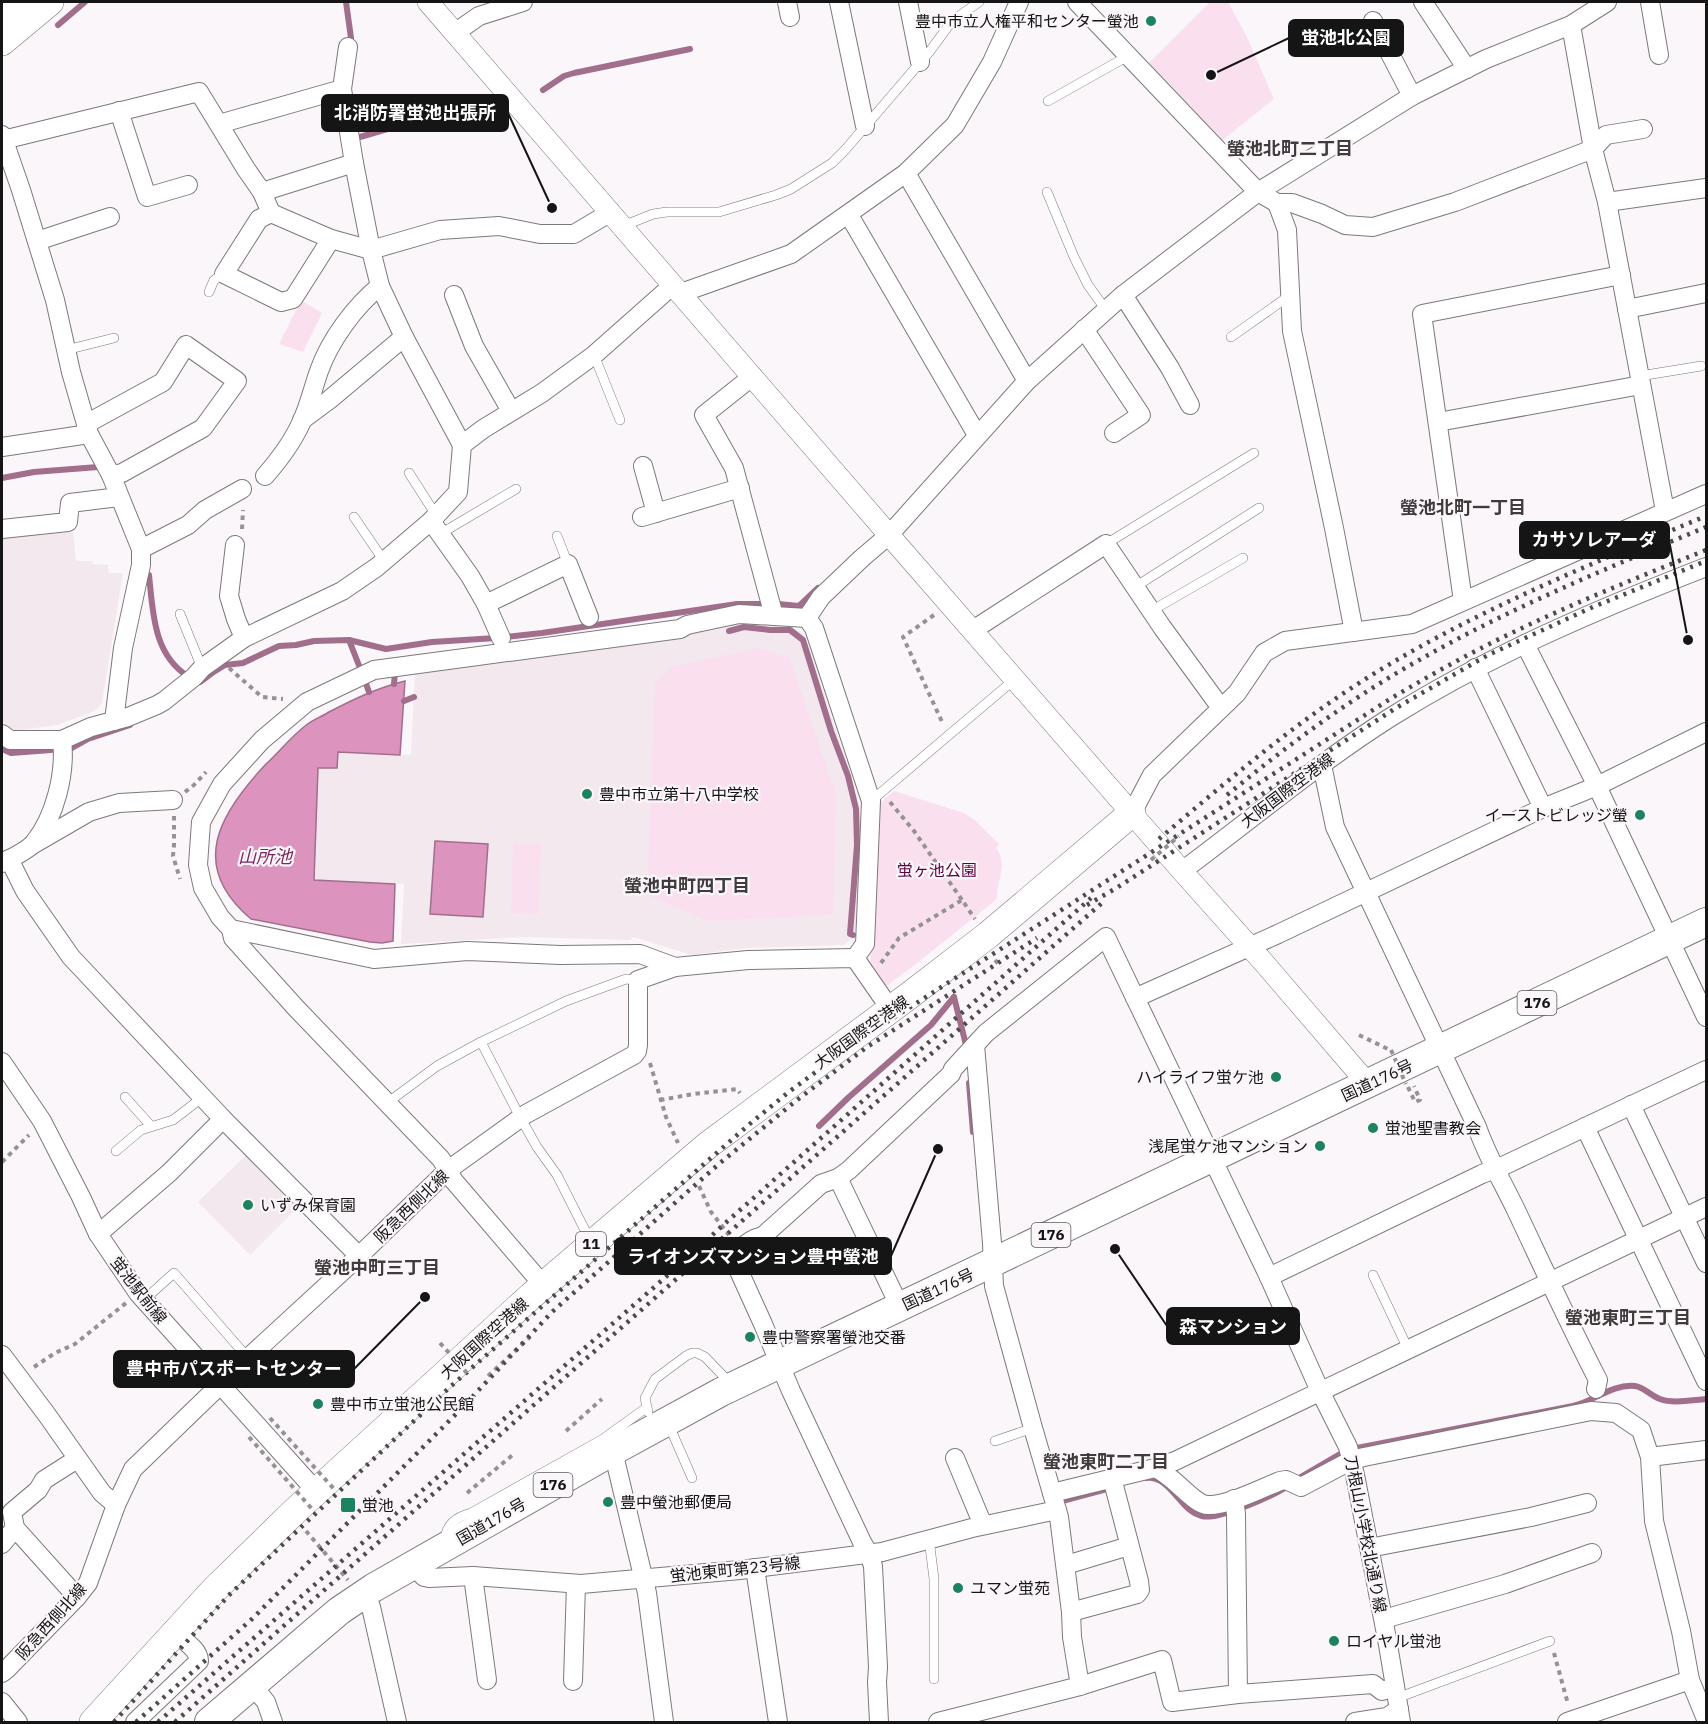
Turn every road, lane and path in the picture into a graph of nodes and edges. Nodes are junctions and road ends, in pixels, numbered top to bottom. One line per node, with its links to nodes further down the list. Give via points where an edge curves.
1 (28, 2): 14 (highway)
2 (50, 2): 17 (main road)
3 (428, 2): 16 (street)
4 (523, 2): 16 (street, via 478,16)
5 (839, 2): 28 (street)
6 (908, 2): 21 (street)
7 (979, 2): 21 (lane, via 952,21)
8 (1019, 2): 33 (street, via 992,62 955,125)
9 (1077, 2): 20 (street)
10 (1423, 2): 22 (street)
11 (1605, 2): 15 (street)
12 (1650, 2): 19 (street)
13 (1372, 21): 24 (street)
14 (2, 25)
15 (1571, 25): 22 (street); 31 (street)
16 (456, 32): 44 (street)
17 (2, 42)
18 (348, 47): 23 (street)
19 (1659, 55)
20 (1128, 56): 25 (lane); 38 (street)
21 (920, 62): 28 (lane)
22 (1467, 69): 24 (street)
23 (342, 89): 27 (street); 32 (street)
24 (1412, 96): 38 (street)
25 (1048, 101)
26 (119, 111): 27 (street, via 199,92); 30 (street); 34 (street, via 147,197)
27 (219, 124): 36 (street)
28 (865, 126): 44 (lane, via 832,163 776,195 719,212 667,212)
29 (1643, 129): 31 (street, via 1606,135)
30 (2, 137): 46 (street)
31 (1593, 150): 39 (street); 40 (street, via 1455,202 1373,227 1345,225 1292,203)
32 (354, 164): 36 (street); 47 (street)
33 (906, 173): 42 (street); 67 (street)
34 (188, 184)
35 (1707, 188): 39 (street)
36 (262, 192): 41 (street)
37 (1047, 192): 58 (lane, via 1083,276)
38 (1258, 192): 40 (street); 55 (street)
39 (1606, 202): 49 (street)
40 (1277, 203): 56 (street, via 1287,230)
41 (271, 213): 45 (street); 48 (street, via 259,219)
42 (849, 215): 51 (street, via 792,254); 76 (street)
43 (110, 217): 46 (street)
44 (617, 219): 47 (street, via 574,234 540,234 499,226 440,230); 51 (street)
45 (331, 240): 47 (street); 48 (street, via 293,299 281,302)
46 (37, 241): 63 (street)
47 (371, 250): 50 (street)
48 (224, 274): 52 (lane, via 214,280)
49 (1621, 275): 57 (street); 73 (street, via 1422,314)
50 (380, 286): 60 (street); 71 (street, via 365,298 327,353)
51 (677, 289): 64 (street); 66 (street)
52 (209, 292)
53 (1707, 293): 57 (street)
54 (454, 295): 70 (street, via 474,346)
55 (1123, 295): 58 (street); 69 (street)
56 (1290, 296): 61 (lane); 113 (street, via 1292,331)
57 (1627, 309): 68 (street)
58 (1106, 310): 59 (street)
59 (1084, 329): 67 (street); 75 (street, via 1141,415)
60 (404, 337): 71 (street); 77 (street)
61 (1231, 337)
62 (114, 338): 63 (lane)
63 (66, 350): 74 (street)
64 (594, 355): 70 (street); 72 (lane)
65 (1701, 366): 68 (lane)
66 (753, 375): 86 (street, via 704,415 734,468); 94 (street)
67 (1027, 381): 76 (street)
68 (1640, 381): 73 (street); 90 (street)
69 (1190, 405)
70 (511, 411): 77 (street)
71 (302, 420): 83 (street, via 285,452)
72 (620, 420)
73 (1438, 422): 104 (street)
74 (87, 429): 78 (street); 82 (street); 82 (street, via 163,382 186,345 237,381 203,428 122,473)
75 (1114, 433)
76 (977, 435): 94 (street)
77 (462, 445): 92 (street, via 458,492)
78 (2, 447)
79 (1254, 453): 96 (lane)
80 (643, 466): 86 (street, via 649,515)
81 (409, 473): 92 (lane)
82 (111, 475): 88 (street)
83 (265, 476): 97 (path, via 243,510 242,534)
84 (242, 489): 98 (street, via 205,510 188,525)
85 (516, 489): 92 (lane)
86 (740, 489): 109 (street)
87 (1707, 494): 90 (street)
88 (119, 497): 93 (street, via 70,503 68,522); 98 (street)
89 (1259, 508): 103 (lane)
90 (1665, 511): 104 (street)
91 (354, 517): 100 (lane)
92 (436, 523): 100 (street); 106 (street)
93 (2, 529)
94 (889, 535): 105 (street); 111 (street, via 821,597)
95 (557, 536): 101 (lane)
96 (1106, 544): 103 (street); 112 (street)
97 (235, 545): 114 (street, via 229,596)
98 (141, 549): 123 (street)
99 (1243, 558): 107 (lane)
100 (384, 561): 114 (street, via 342,591)
101 (568, 564): 106 (street); 110 (street)
102 (1707, 567): 116 (street, 大阪国際空港線)
103 (1135, 587): 107 (street)
104 (1463, 602): 113 (street, via 1412,624)
105 (949, 603): 112 (street); 126 (path, via 903,637)
106 (486, 604): 115 (street)
107 (1151, 611): 122 (street)
108 (180, 614): 119 (lane)
109 (774, 616): 111 (street); 143 (street, via 732,615 680,629 374,670 307,702 262,740 222,784 201,822 198,865 203,888)
110 (590, 617)
111 (807, 618): 130 (street)
112 (973, 630): 120 (street)
113 (1354, 632): 122 (street, via 1286,642 1264,653 1237,693)
114 (244, 638): 119 (street)
115 (501, 638)
116 (1525, 644): 117 (street, 大阪国際空港線); 129 (street)
117 (1475, 668): 128 (street, 大阪国際空港線, via 1390,718); 132 (street)
118 (231, 669): 121 (path, via 262,697)
119 (194, 676): 123 (street, via 164,701)
120 (1015, 679): 126 (lane); 133 (street)
121 (286, 700)
122 (1221, 708): 133 (street, via 1152,775)
123 (114, 721): 127 (street)
124 (1707, 732): 129 (street)
125 (2, 734): 127 (street, via 10,740)
126 (948, 736): 130 (lane)
127 (62, 740): 135 (street, via 64,761 57,797)
128 (1322, 765): 138 (street, 大阪国際空港線); 139 (street, via 1335,827)
129 (1597, 786): 132 (street); 144 (street)
130 (876, 797): 140 (path, via 914,831); 146 (street, via 865,944)
131 (173, 800): 135 (street, via 119,803 89,812)
132 (1543, 808): 139 (street)
133 (1132, 813): 138 (street); 153 (main road, 大阪国際空港線 / 11, via 988,935)
134 (1179, 836): 136 (path, bridge)
135 (33, 845): 137 (street)
136 (1151, 860)
137 (5, 861): 165 (street, via 71,957)
138 (1182, 871): 145 (street)
139 (1366, 891): 145 (street); 158 (street)
140 (962, 900): 141 (path); 150 (path, via 899,938)
141 (977, 922)
142 (1707, 922): 144 (highway, 国道176号 / 176)
143 (231, 929): 149 (street, via 375,959 467,951 640,954); 167 (street, via 233,939)
144 (1669, 940): 154 (street); 158 (highway, 国道176号 / 176)
145 (1250, 946): 152 (street); 163 (street)
146 (855, 958): 149 (street, via 748,960); 153 (street)
147 (995, 960): 148 (path)
148 (1001, 967)
149 (675, 968): 151 (street)
150 (875, 970)
151 (638, 981): 156 (lane, via 626,979 566,1001); 159 (street)
152 (1135, 998): 157 (street, 刀根山小学校北通り線, via 1106,937); 176 (street, 刀根山小学校北通り線)
153 (891, 1010): 169 (main road, 大阪国際空港線 / 11)
154 (1707, 1017)
155 (1359, 1035): 162 (path, bridge, via 1391,1050 1415,1102 1420,1100)
156 (482, 1042): 167 (lane, via 436,1066); 170 (lane)
157 (975, 1045): 181 (street, via 951,1074); 189 (street)
158 (1440, 1050): 163 (highway, 国道176号 / 176); 178 (street)
159 (637, 1051): 166 (path, via 648,1057); 170 (street, 阪急西側北線, via 627,1061)
160 (2, 1062): 172 (street, 蛍池駅前線)
161 (1707, 1070): 168 (street)
162 (1411, 1080)
163 (1368, 1084): 176 (highway, 国道176号 / 176)
164 (125, 1096): 173 (lane)
165 (203, 1097): 171 (street); 173 (lane, via 173,1120)
166 (660, 1100): 169 (path, via 737,1089); 180 (path)
167 (387, 1103): 179 (street)
168 (1631, 1105): 174 (street); 183 (street)
169 (753, 1111): 180 (main road, 大阪国際空港線 / 11, via 708,1145)
170 (520, 1117): 179 (street, 阪急西側北線); 186 (lane, via 557,1175)
171 (224, 1119): 184 (street); 188 (street)
172 (42, 1121): 177 (path); 184 (street, 蛍池駅前線)
173 (151, 1126): 175 (lane)
174 (1585, 1127): 178 (street); 185 (street)
175 (116, 1151)
176 (1211, 1159): 189 (highway, 国道176号 / 176); 192 (street, 刀根山小学校北通り線)
177 (2, 1162)
178 (1495, 1169): 192 (street); 193 (street)
179 (448, 1170): 188 (street, 阪急西側北線); 194 (street)
180 (693, 1175): 186 (main road, 大阪国際空港線 / 11); 187 (path, via 714,1216)
181 (838, 1178): 187 (street, via 821,1184 763,1236 754,1238); 196 (street)
182 (1707, 1207): 183 (street, 蛍池東町第23号線)
183 (1685, 1217): 185 (street, 蛍池東町第23号線); 190 (street)
184 (98, 1234): 195 (street, 蛍池駅前線)
185 (1638, 1238): 193 (street, 蛍池東町第23号線); 206 (street)
186 (592, 1243): 194 (main road, 大阪国際空港線 / 11)
187 (742, 1249): 202 (street, via 736,1264)
188 (359, 1256): 201 (street, 阪急西側北線)
189 (993, 1262): 196 (highway, 国道176号 / 176); 214 (street, via 994,1286)
190 (1707, 1263)
191 (1373, 1275): 199 (lane)
192 (1269, 1277): 210 (street, 刀根山小学校北通り線)
193 (1549, 1281): 199 (street, 蛍池東町第23号線); 209 (street, via 1598,1380)
194 (543, 1286): 229 (main road, 大阪国際空港線 / 11)
195 (141, 1297): 201 (lane, via 174,1273); 205 (path, via 75,1344); 207 (street, 蛍池駅前線)
196 (900, 1307): 202 (highway, 国道176号 / 176)
197 (530, 1337): 204 (path)
198 (440, 1343): 203 (path, bridge)
199 (1408, 1349): 210 (street, 蛍池東町第23号線)
200 (2, 1355): 205 (street)
201 (248, 1358): 207 (street, 阪急西側北線)
202 (779, 1365): 208 (highway, 国道176号 / 176); 243 (street)
203 (468, 1374)
204 (488, 1376)
205 (18, 1377): 223 (street)
206 (1707, 1381)
207 (220, 1385): 229 (street, 蛍池駅前線); 232 (street, 阪急西側北線, via 133,1469)
208 (733, 1386): 213 (highway, 国道176号 / 176); 213 (lane, via 705,1357 692,1353 655,1379 646,1394)
209 (1596, 1389)
210 (1320, 1390): 224 (street, 刀根山小学校北通り線); 225 (street, 蛍池東町第23号線)
211 (602, 1399): 215 (path)
212 (270, 1418): 229 (path, bridge)
213 (656, 1419): 219 (highway, 国道176号 / 176); 226 (lane); 239 (lane, via 603,1439 456,1518 446,1531)
214 (1033, 1428): 217 (lane); 230 (street)
215 (566, 1431)
216 (249, 1437): 229 (path, bridge)
217 (995, 1441)
218 (1707, 1450): 221 (street)
219 (613, 1451): 239 (highway, 国道176号 / 176); 248 (street)
220 (515, 1453): 228 (path)
221 (1650, 1457): 224 (street, via 1641,1430 1616,1413 1595,1411); 259 (street, via 1654,1521)
222 (955, 1458): 235 (street)
223 (77, 1459): 232 (street); 236 (street, via 44,1480 12,1512)
224 (1352, 1460): 233 (street, via 1301,1487 1280,1481); 241 (street, 刀根山小学校北通り線)
225 (1155, 1468): 227 (street, 蛍池東町第23号線); 233 (street, via 1203,1504)
226 (692, 1478)
227 (1113, 1484): 230 (street, 蛍池東町第23号線); 240 (street)
228 (467, 1493)
229 (320, 1496): 254 (main road, 大阪国際空港線 / 11, via 215,1589)
230 (1054, 1502): 235 (street, 蛍池東町第23号線); 245 (street)
231 (1587, 1503): 241 (street)
232 (116, 1505): 251 (street, 阪急西側北線, via 88,1583)
233 (1235, 1506): 263 (street)
234 (302, 1525): 250 (path)
235 (982, 1526): 237 (street, 蛍池東町第23号線)
236 (15, 1528): 238 (street); 251 (street)
237 (929, 1539): 243 (street, 蛍池東町第23号線); 257 (lane, via 934,1579)
238 (2, 1544)
239 (446, 1546): 244 (highway, 国道176号 / 176)
240 (1129, 1546): 245 (street); 252 (street, via 1138,1593)
241 (1370, 1548): 253 (street, 刀根山小学校北通り線)
242 (1592, 1553): 253 (street, via 1505,1584)
243 (869, 1554): 246 (street, 蛍池東町第23号線); 276 (street, via 873,1566)
244 (412, 1565): 247 (street, 蛍池東町第23号線, via 424,1577); 250 (highway, 国道176号 / 176)
245 (1066, 1565): 252 (street)
246 (755, 1568): 248 (street, 蛍池東町第23号線); 275 (street)
247 (473, 1576): 249 (street, 蛍池東町第23号線); 258 (street)
248 (644, 1579): 249 (street, 蛍池東町第23号線); 274 (street)
249 (576, 1584): 260 (street)
250 (358, 1588): 261 (highway, 国道176号 / 176, via 330,1618); 273 (street, via 371,1607)
251 (77, 1597): 256 (street, 阪急西側北線)
252 (1071, 1612): 262 (street)
253 (1384, 1619): 265 (street, 刀根山小学校北通り線)
254 (175, 1634): 269 (main road, 大阪国際空港線 / 11); 270 (street, via 199,1654 199,1661)
255 (1550, 1641): 265 (lane); 267 (path)
256 (2, 1673)
257 (934, 1679)
258 (487, 1680)
259 (1690, 1680): 266 (street); 267 (street)
260 (573, 1682)
261 (252, 1685): 271 (highway, 国道176号 / 176); 272 (street, via 266,1702)
262 (1080, 1686): 263 (street, via 1162,1660 1172,1702); 277 (street)
263 (1238, 1694): 265 (street, via 1373,1684)
264 (2, 1702): 268 (street)
265 (1398, 1704): 278 (street, via 1387,1717)
266 (1707, 1719)
267 (1576, 1721)
268 (18, 1722)
269 (93, 1722)
270 (135, 1722)
271 (209, 1722)
272 (273, 1722)
273 (397, 1722)
274 (664, 1722)
275 (778, 1722)
276 (879, 1722)
277 (939, 1722)
278 (1355, 1722)

